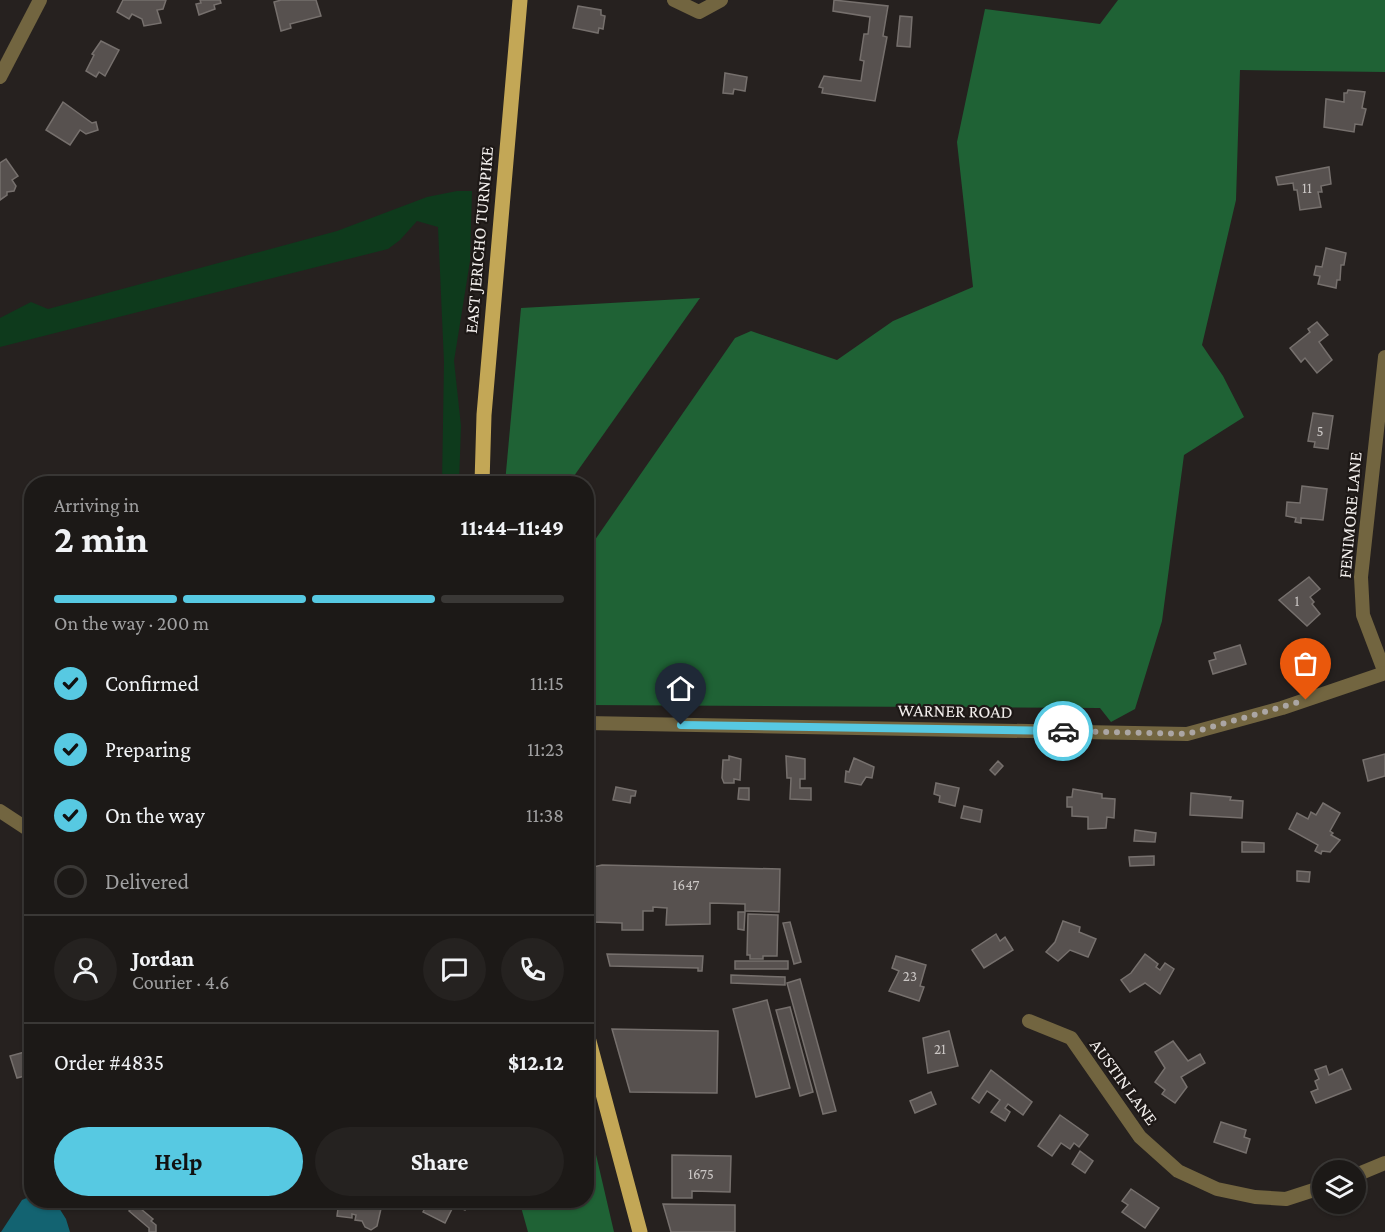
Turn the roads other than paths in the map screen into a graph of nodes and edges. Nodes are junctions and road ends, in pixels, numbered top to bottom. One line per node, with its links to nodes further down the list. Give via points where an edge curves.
1 (40, 0): 5 (street)
2 (520, 0): 7 (main road, EAST JERICHO TURNPIKE)
3 (674, 0): 4 (street, via 699,12)
4 (721, 0)
5 (0, 77)
6 (1385, 357): 8 (street, FENIMORE LANE, via 1361,577 1363,615)
7 (482, 476)
8 (1385, 673): 9 (street, WARNER ROAD, via 1282,708 1187,734)
9 (594, 723)
10 (0, 811): 11 (street)
11 (24, 827)
12 (1029, 1021): 16 (street, AUSTIN LANE, via 1071,1038 1140,1137 1178,1171 1217,1189 1255,1197 1286,1199)
13 (594, 1060): 17 (main road)
14 (1385, 1163): 15 (street)
15 (1366, 1171)
16 (1312, 1191)
17 (640, 1232)

